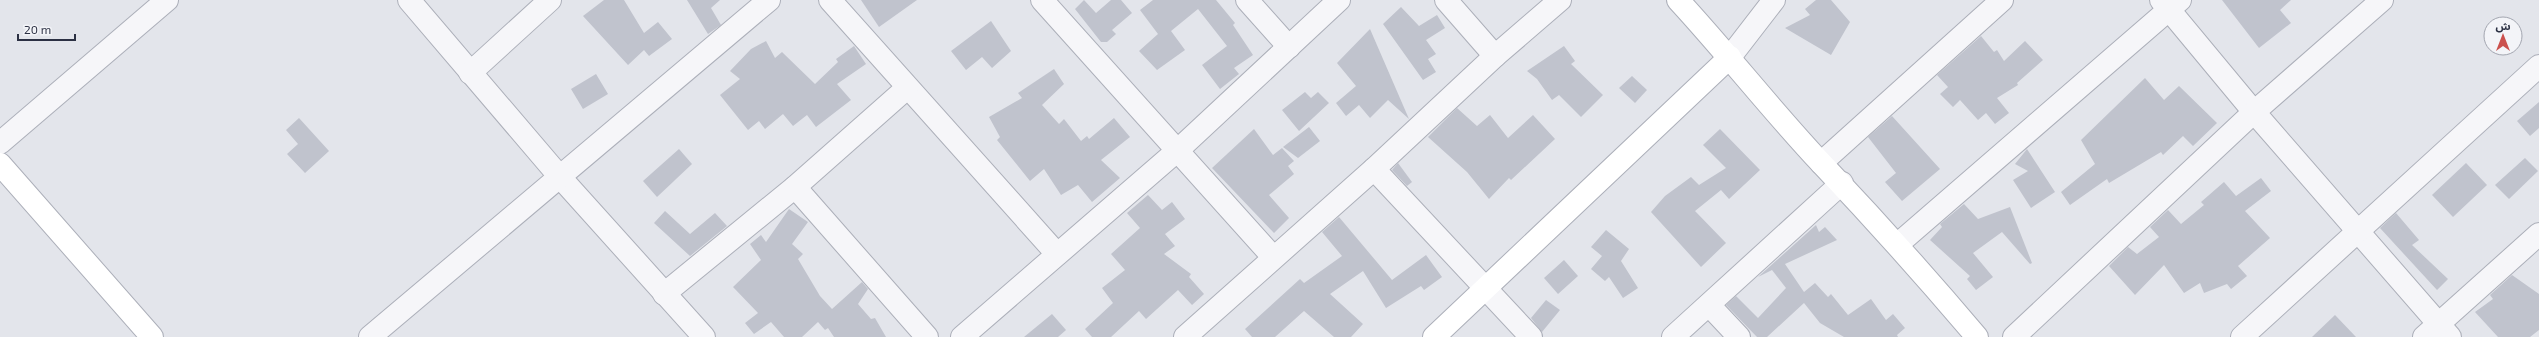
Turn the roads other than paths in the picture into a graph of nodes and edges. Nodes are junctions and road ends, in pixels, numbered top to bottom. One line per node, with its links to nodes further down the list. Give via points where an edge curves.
1 (167, 0): 23 (street)
2 (409, 0): 20 (street)
3 (550, 0): 20 (street)
4 (769, 0): 28 (street)
5 (830, 0): 21 (street)
6 (1042, 0): 24 (street)
7 (1247, 0): 16 (street)
8 (1339, 0): 16 (street)
9 (1446, 0): 17 (street)
10 (1560, 0): 17 (street)
11 (1678, 0): 18 (street)
12 (1774, 0): 18 (street)
13 (2002, 0): 25 (street)
14 (2382, 0): 22 (street)
15 (2170, 3): 22 (street); 33 (street)
16 (1289, 47): 24 (street)
17 (1495, 56): 27 (street)
18 (1730, 56): 25 (street); 36 (street)
19 (2539, 66): 31 (street)
20 (470, 73): 28 (street)
21 (907, 88): 30 (street); 34 (street)
22 (2254, 112): 31 (street); 51 (street)
23 (0, 143)
24 (1178, 150): 34 (street); 35 (street)
25 (1822, 163): 29 (street)
26 (0, 164): 40 (street)
27 (1374, 169): 35 (street); 36 (street)
28 (560, 177): 37 (street); 41 (street)
29 (1842, 183): 33 (street); 38 (street)
30 (796, 187): 37 (street); 43 (street)
31 (2358, 230): 39 (street); 52 (street)
32 (2539, 234): 39 (street)
33 (1898, 244): 50 (street)
34 (1057, 254): 44 (street)
35 (1273, 257): 45 (street)
36 (1486, 290): 46 (street); 47 (street)
37 (664, 294): 42 (street)
38 (1709, 305): 48 (street); 49 (street)
39 (2437, 333)
40 (152, 337)
41 (370, 337)
42 (704, 337)
43 (927, 337)
44 (962, 337)
45 (1185, 337)
46 (1434, 337)
47 (1531, 337)
48 (1673, 337)
49 (1739, 337)
50 (1977, 337)
51 (2014, 337)
52 (2242, 337)

